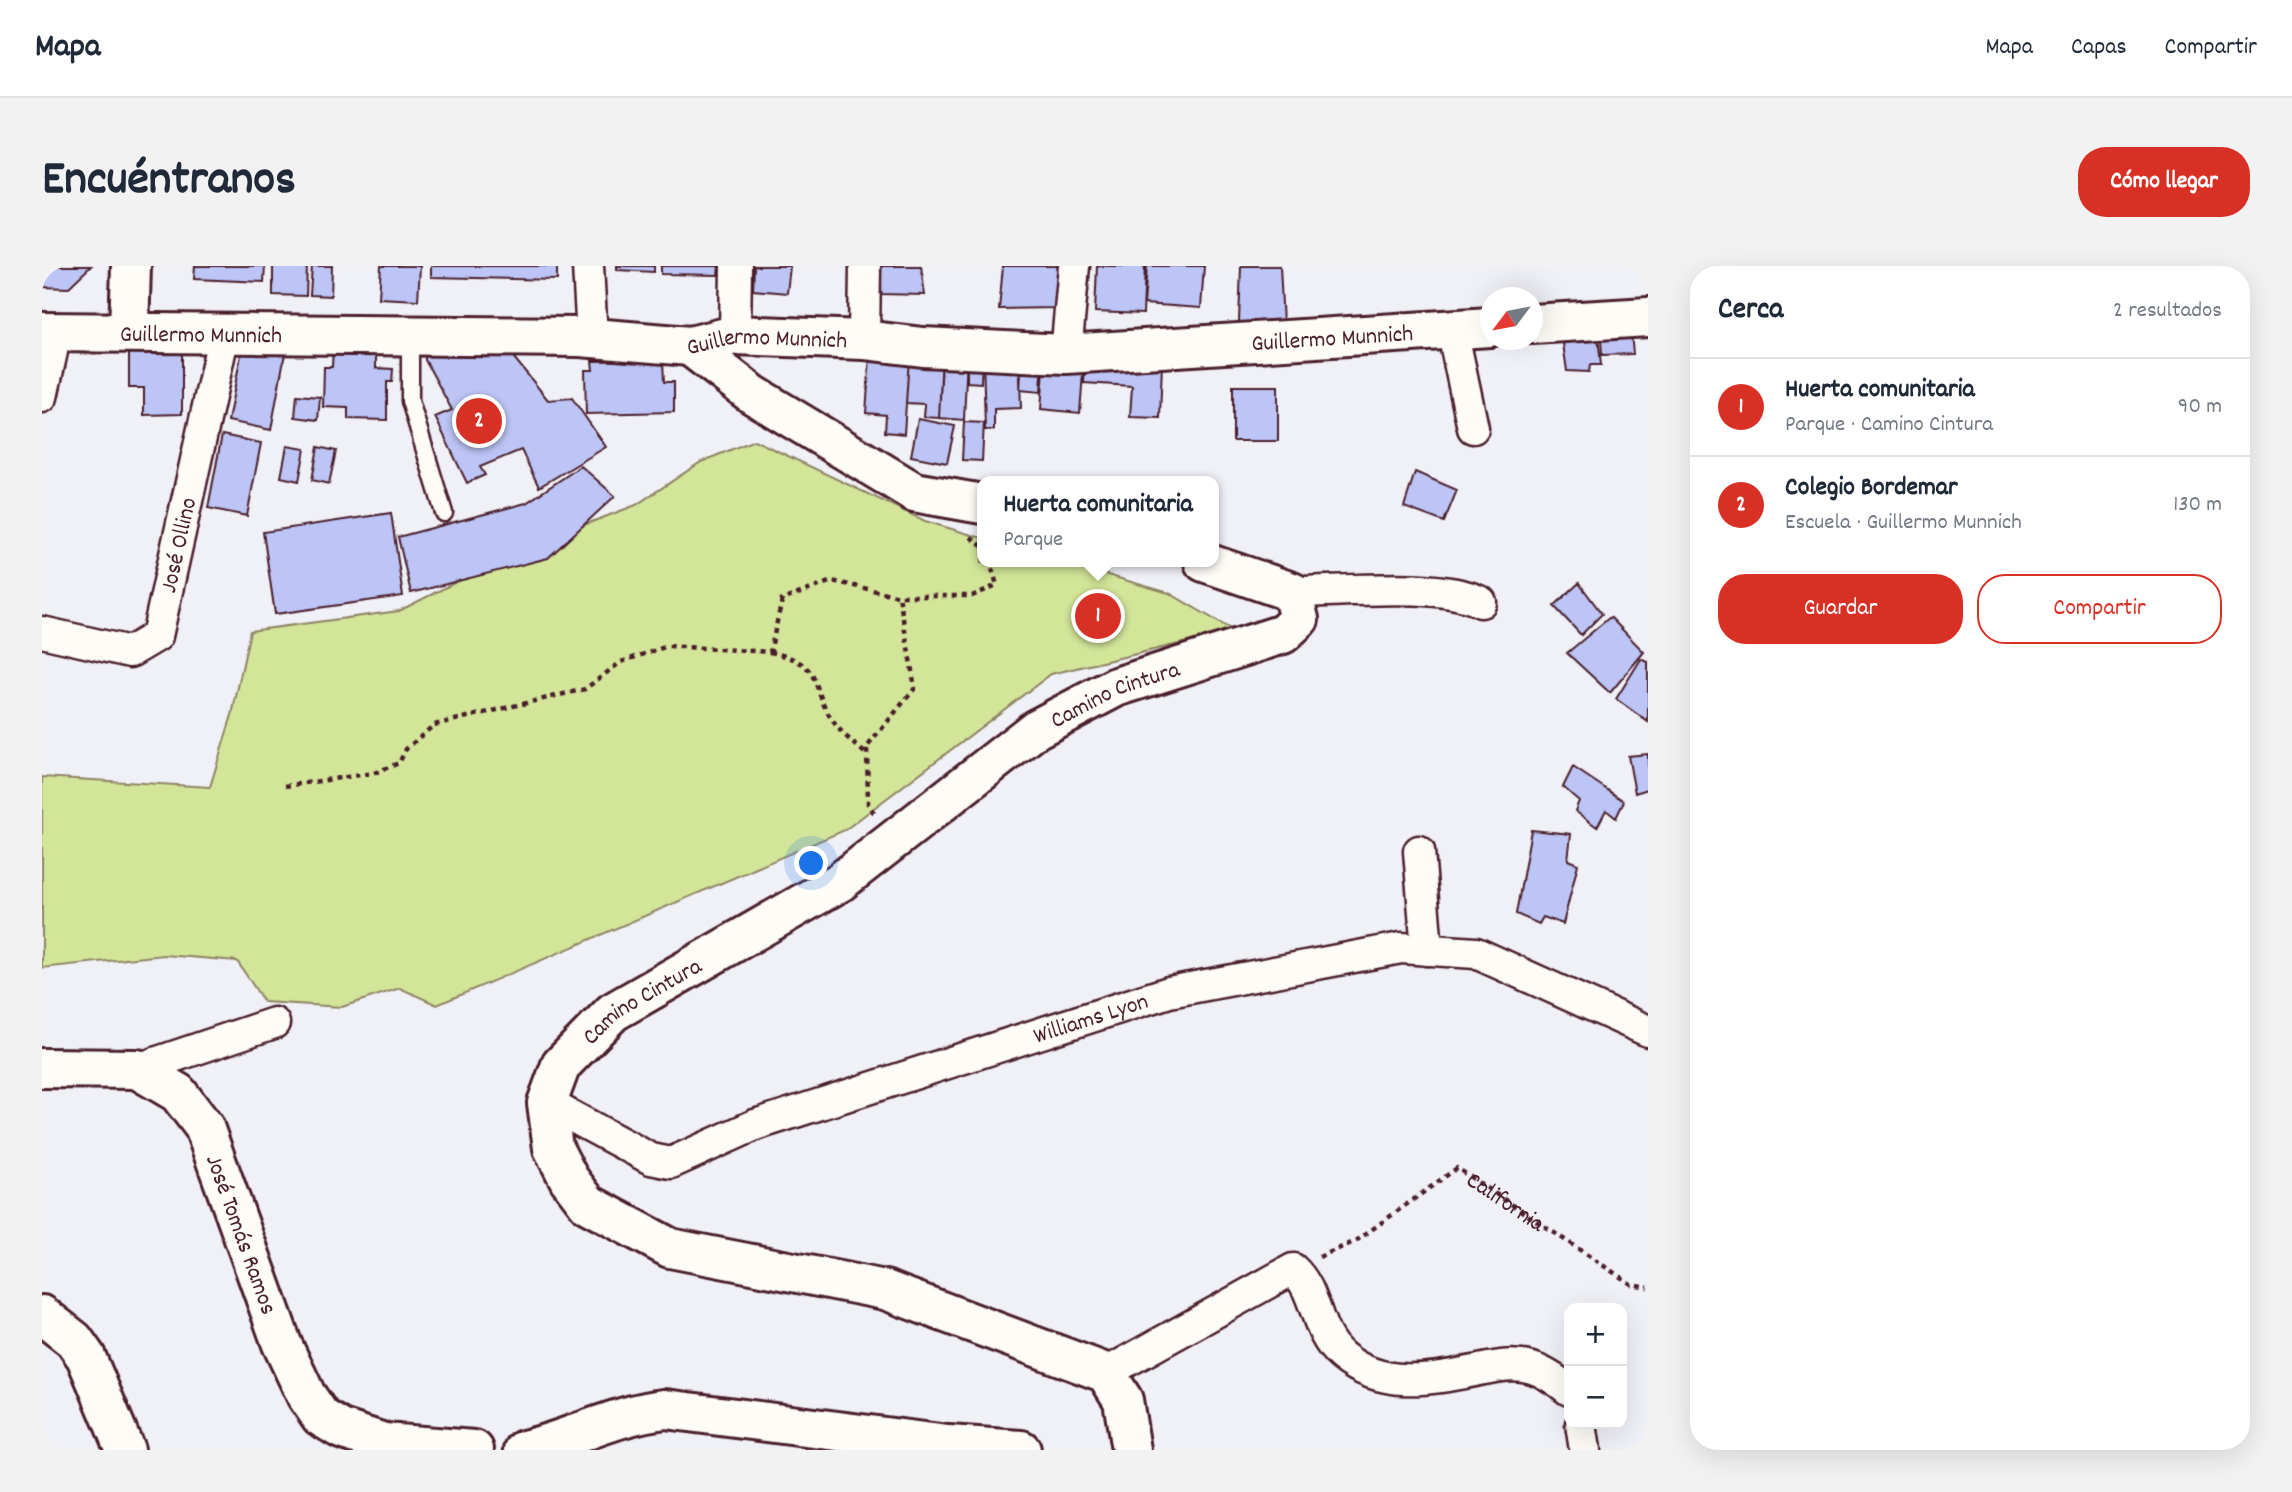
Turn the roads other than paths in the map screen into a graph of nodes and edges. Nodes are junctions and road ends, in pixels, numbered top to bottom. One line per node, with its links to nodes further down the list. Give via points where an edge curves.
1 (131, 266): 11 (main road)
2 (588, 266): 15 (street)
3 (736, 266): 13 (street)
4 (865, 266): 16 (street)
5 (1074, 266): 18 (street)
6 (1648, 317): 7 (main road)
7 (1543, 323)
8 (1480, 328): 9 (main road, Guillermo Munnich)
9 (1452, 329): 18 (main road, Guillermo Munnich); 20 (street)
10 (49, 332): 11 (main road, Guillermo Munnich); 19 (street)
11 (129, 332): 12 (main road, Guillermo Munnich)
12 (225, 334): 14 (main road, Guillermo Munnich); 26 (street, José Ollino, via 157,636 130,652)
13 (736, 335): 16 (main road, Guillermo Munnich); 17 (main road, Guillermo Munnich)
14 (410, 336): 15 (main road, Guillermo Munnich); 22 (lane, via 410,401)
15 (592, 338): 17 (main road, Guillermo Munnich)
16 (864, 340): 18 (main road, Guillermo Munnich)
17 (690, 346): 21 (main road, via 752,394 914,492)
18 (1066, 354)
19 (42, 397)
20 (1473, 428)
21 (977, 503)
22 (444, 513)
23 (1219, 567): 24 (main road)
24 (1292, 592): 25 (street, via 1415,591 1466,594); 33 (main road, Camino Cintura, via 1299,619 1283,634 1116,687 1037,729 840,882 613,1012 561,1065)
25 (1481, 602)
26 (42, 632)
27 (1419, 851): 28 (street)
28 (1427, 950): 30 (street, Williams Lyon, via 1476,953); 33 (street, Williams Lyon, via 1401,948 1170,992 755,1125 671,1163 651,1159)
29 (274, 1023): 32 (street)
30 (1648, 1031)
31 (42, 1069): 32 (main road)
32 (137, 1069): 38 (main road, José Tomás Ramos, via 178,1093 204,1127 282,1343 321,1417 363,1437)
33 (547, 1103): 35 (main road, Camino Cintura, via 553,1148 588,1204 670,1248 885,1290)
34 (42, 1315): 39 (main road, via 74,1340 86,1357)
35 (1106, 1373): 36 (street, via 1293,1269 1310,1290 1322,1333 1342,1356 1370,1373 1419,1381 1499,1365 1516,1366 1533,1368); 43 (main road, via 1123,1400)
36 (1564, 1387)
37 (1582, 1429): 44 (street)
38 (413, 1448): 40 (main road, José Tomás Ramos)
39 (125, 1450)
40 (474, 1450)
41 (524, 1450): 42 (main road, via 620,1418 665,1409)
42 (1021, 1450)
43 (1131, 1450)
44 (1585, 1450)

